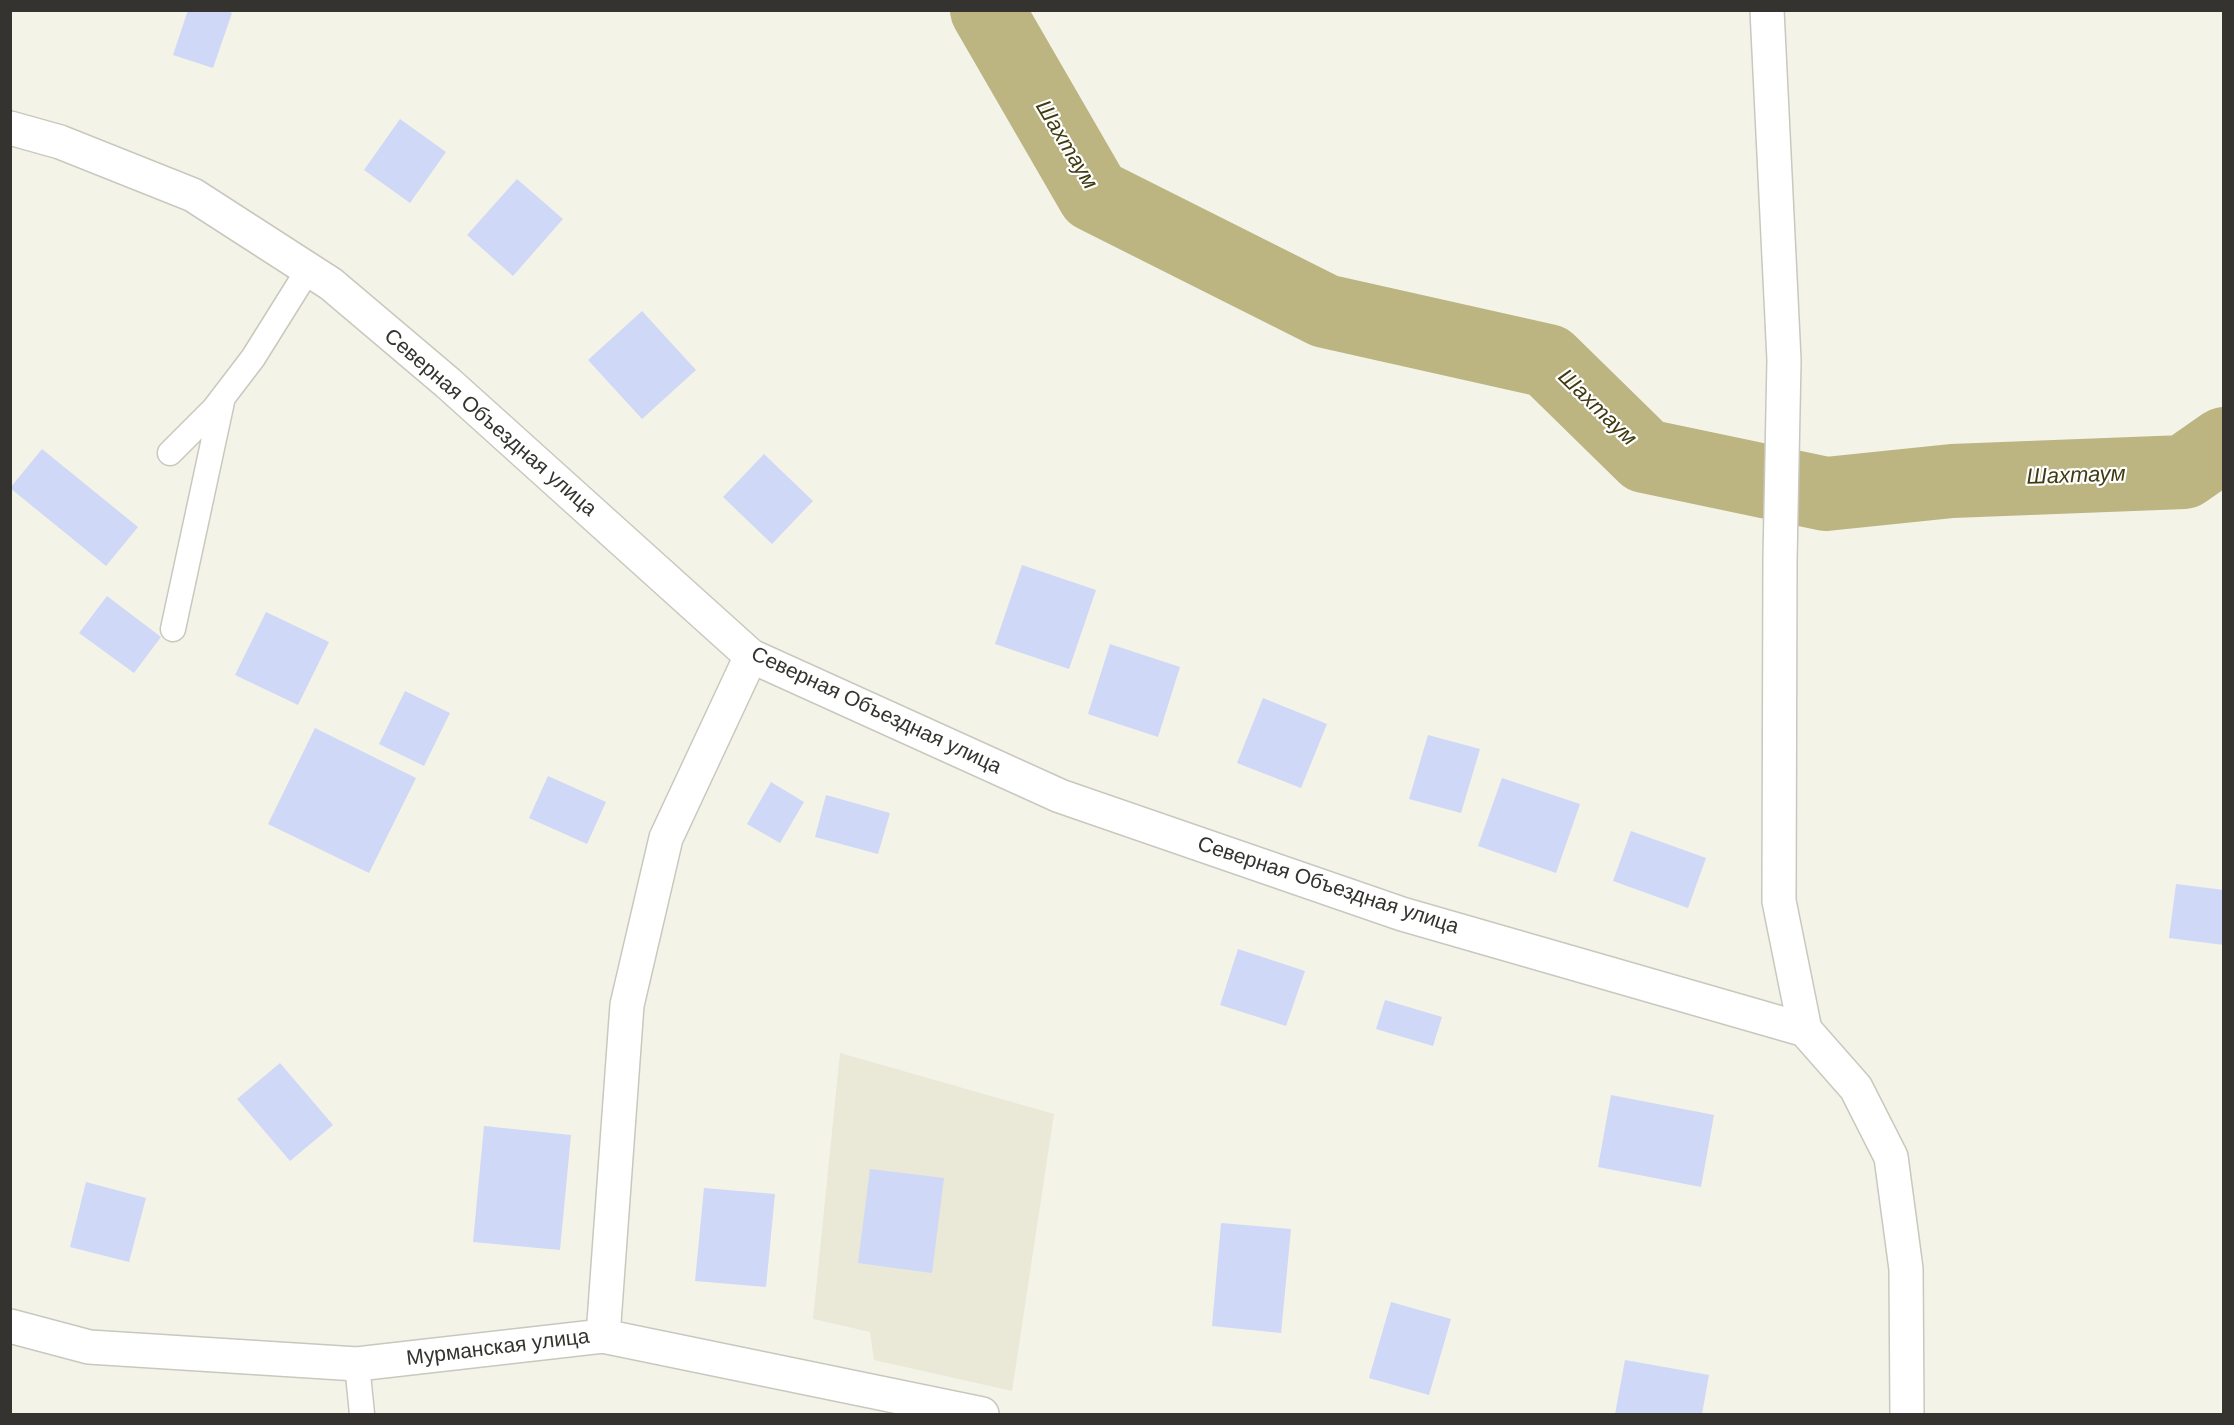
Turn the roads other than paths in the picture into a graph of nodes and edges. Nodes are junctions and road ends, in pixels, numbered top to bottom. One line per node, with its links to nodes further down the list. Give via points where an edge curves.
1 (1767, 10): 8 (street, via 1784,360 1779,901)
2 (10, 128): 3 (street, Северная Объездная улица, via 60,142 193,195)
3 (308, 270): 4 (lane, via 253,358); 7 (street, Северная Объездная улица, via 331,284 448,383)
4 (223, 397): 5 (lane); 6 (lane)
5 (170, 453)
6 (173, 629)
7 (751, 656): 8 (street, Северная Объездная улица, via 1060,796 1402,914); 10 (street, via 666,838 627,1005)
8 (1805, 1030): 14 (street, via 1856,1088 1891,1157 1906,1269)
9 (10, 1326): 11 (street, Мурманская улица, via 89,1347)
10 (603, 1336): 11 (street, Мурманская улица); 13 (street, Мурманская улица)
11 (357, 1364): 12 (lane)
12 (362, 1414)
13 (982, 1414)
14 (1907, 1414)

